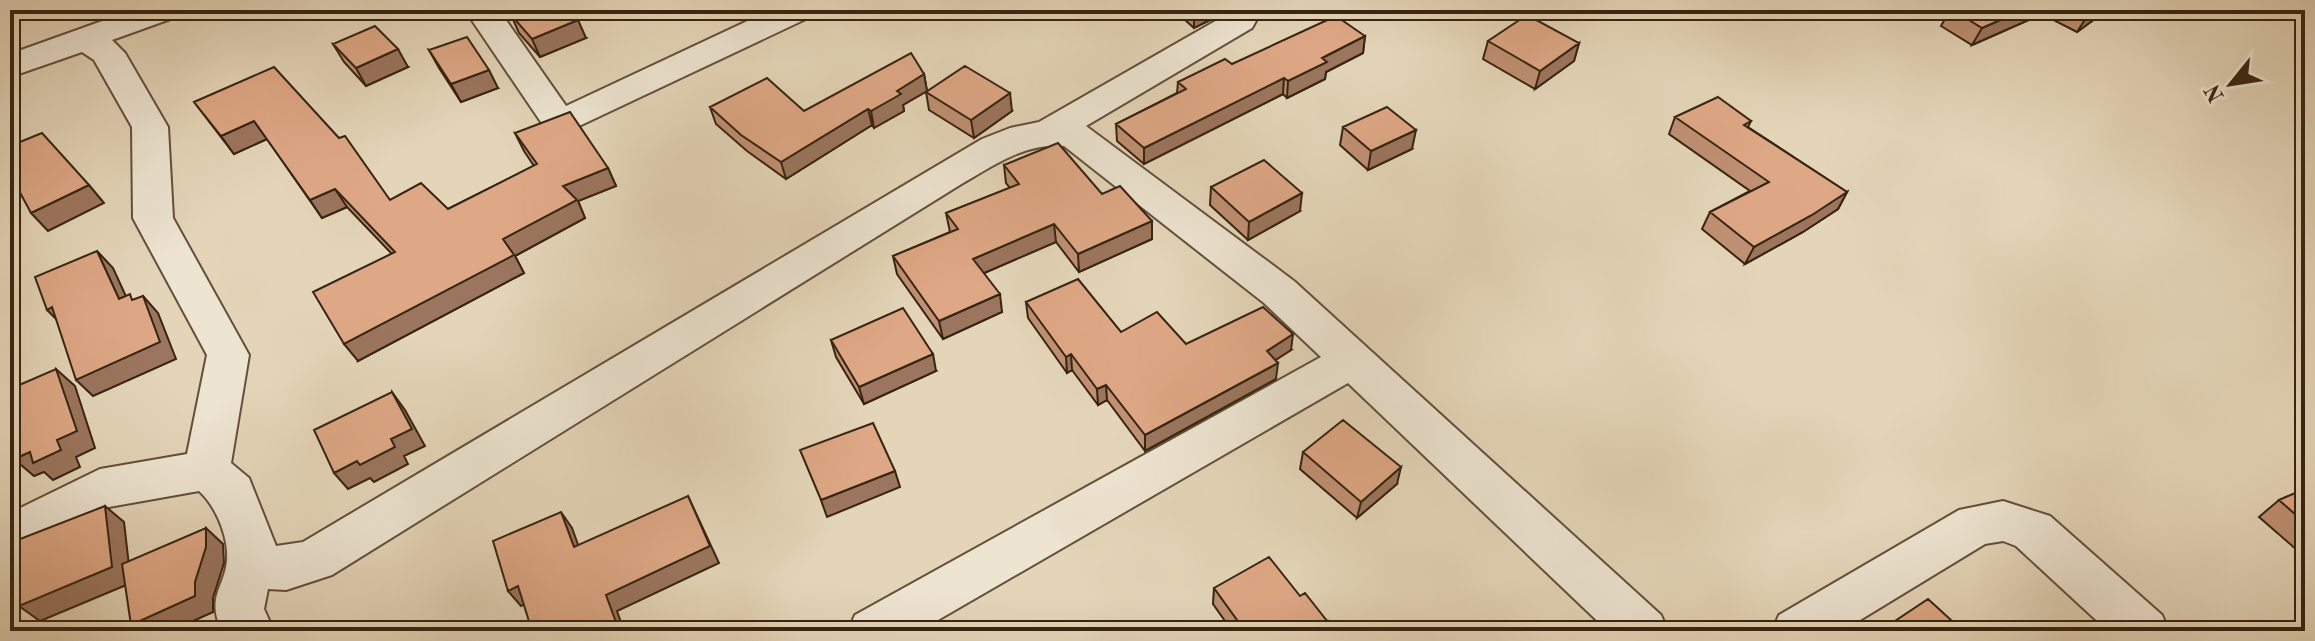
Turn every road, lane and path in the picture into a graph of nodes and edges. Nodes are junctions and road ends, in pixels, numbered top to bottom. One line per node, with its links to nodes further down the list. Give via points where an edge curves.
1 (164, 10): 5 (street)
2 (482, 10): 3 (street, via 560,123)
3 (798, 10)
4 (1245, 10): 7 (street, via 1240,21)
5 (86, 39): 6 (street); 9 (street, via 108,53 150,127 153,218 228,355)
6 (10, 66)
7 (1049, 132): 8 (street, via 1074,135 1279,292); 11 (street, via 1021,135 950,174 315,560 286,568 263,567)
8 (1352, 360): 13 (street); 14 (street)
9 (207, 470): 10 (street, via 100,489); 11 (street, via 232,492)
10 (10, 537)
11 (252, 553): 12 (street, via 238,611)
12 (249, 631)
13 (873, 631)
14 (1643, 631)
15 (1797, 631): 16 (street, via 1976,525 2003,521 2033,531)
16 (2144, 631)

